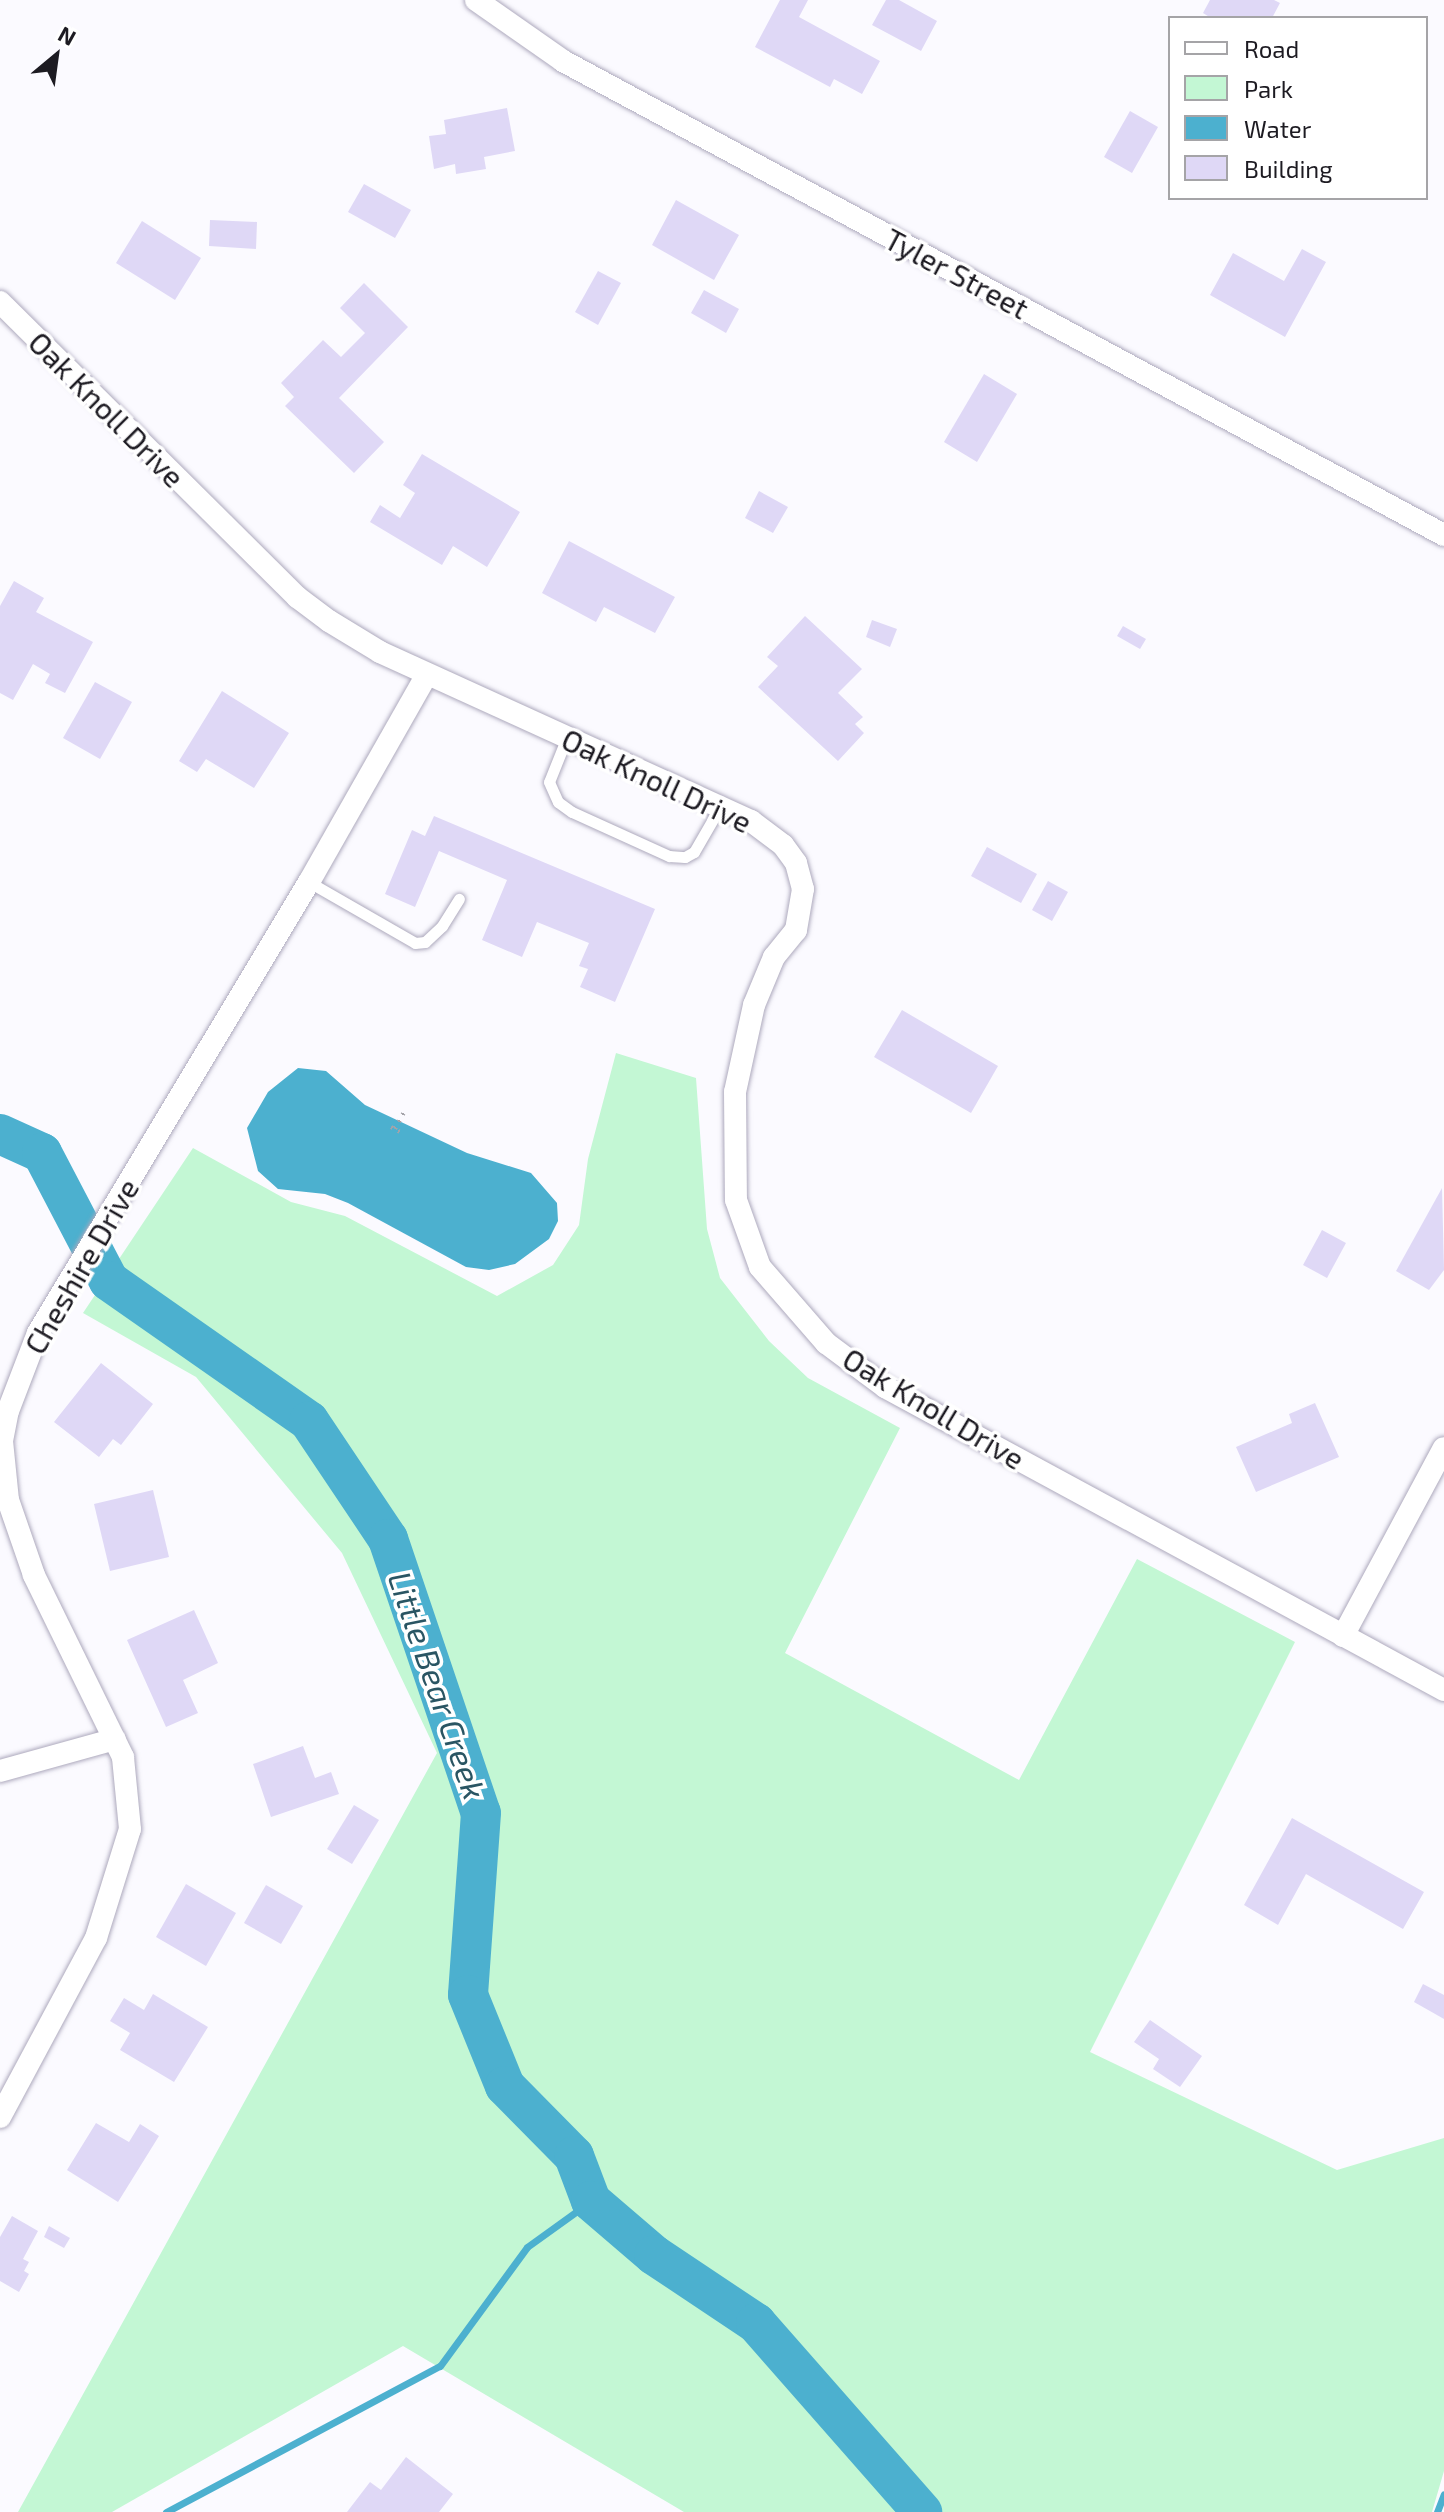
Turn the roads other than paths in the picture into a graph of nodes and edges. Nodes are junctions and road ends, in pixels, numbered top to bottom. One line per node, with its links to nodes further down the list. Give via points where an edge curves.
1 (476, 0): 3 (street, Tyler Street, via 576,68)
2 (0, 302): 4 (street, Oak Knoll Drive, via 297,597 380,652)
3 (1444, 535)
4 (427, 674): 5 (street, Oak Knoll Drive); 7 (street, Cheshire Drive)
5 (567, 737): 6 (street, Oak Knoll Drive); 6 (lane, via 549,782 558,802 655,850 669,856 694,852)
6 (720, 807): 10 (street, Oak Knoll Drive, via 751,821 783,845 796,863 803,889 796,930 774,957 754,1005 735,1092 736,1200 760,1267 826,1343 885,1387)
7 (309, 882): 8 (lane, via 415,943 425,942 442,926); 12 (street, Cheshire Drive, via 74,1271 19,1375 2,1441 8,1500 34,1575)
8 (459, 899)
9 (1444, 1448): 10 (street)
10 (1343, 1636): 11 (street, Oak Knoll Drive)
11 (1444, 1690)
12 (115, 1739): 13 (street); 14 (street, Cheshire Drive, via 130,1795 124,1859 96,1938)
13 (0, 1771)
14 (0, 2117)

